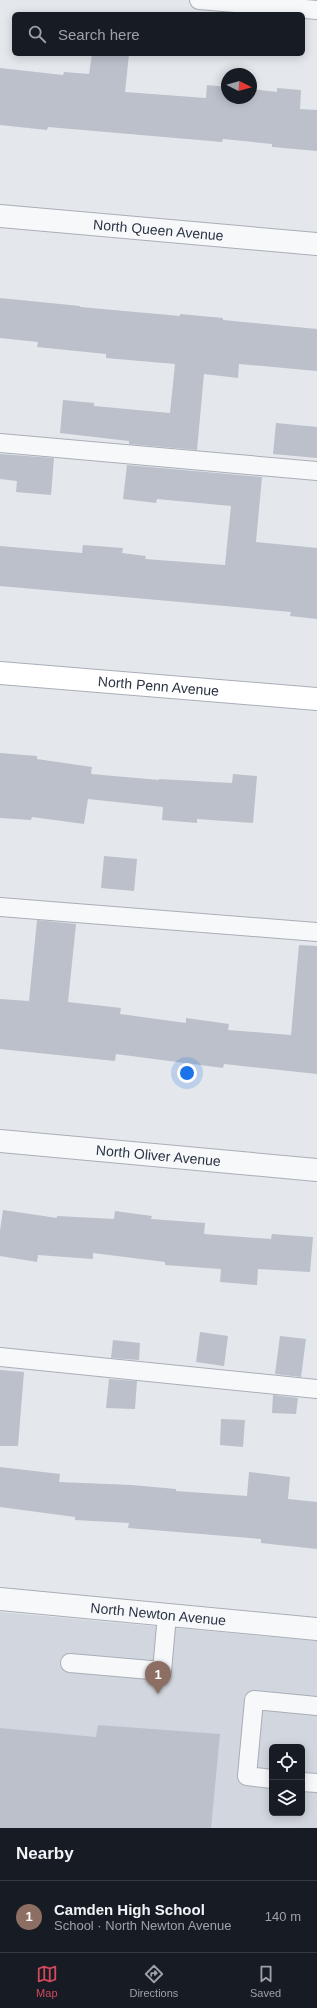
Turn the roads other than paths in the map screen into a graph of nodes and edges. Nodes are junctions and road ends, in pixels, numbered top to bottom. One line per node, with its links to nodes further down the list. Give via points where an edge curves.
1 (199, 0): 2 (lane)
2 (269, 3): 3 (lane)
3 (317, 10)
4 (0, 216): 5 (street, North Queen Avenue)
5 (317, 244)
6 (0, 443): 7 (lane)
7 (317, 471)
8 (0, 673): 9 (main road, North Penn Avenue)
9 (317, 699)
10 (0, 907): 11 (lane)
11 (317, 932)
12 (0, 1141): 13 (street, North Oliver Avenue)
13 (317, 1170)
14 (0, 1357): 15 (lane)
15 (317, 1389)
16 (0, 1599): 17 (street, North Newton Avenue)
17 (167, 1615): 18 (street, North Newton Avenue); 19 (lane, via 162,1671)
18 (317, 1629)
19 (70, 1663)
20 (317, 1706): 21 (lane, via 254,1700 247,1776)
21 (269, 1779)
22 (305, 1782): 23 (lane)
23 (317, 1783)

